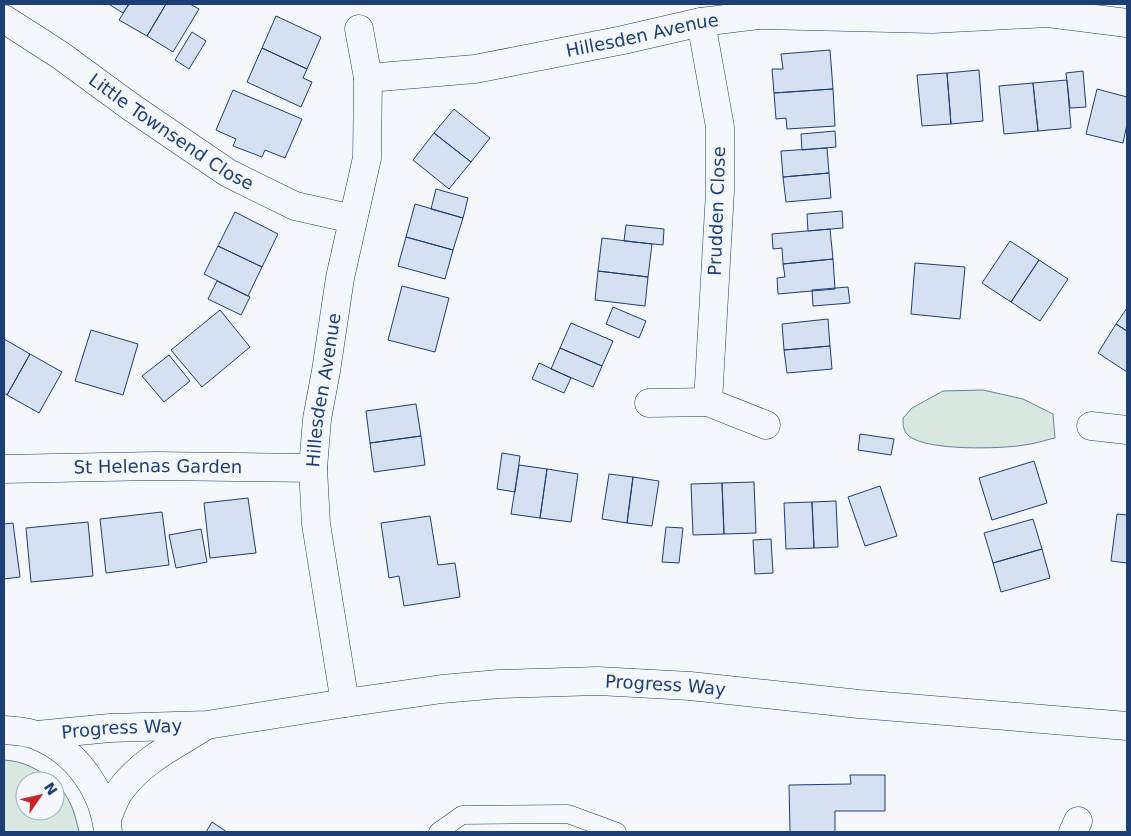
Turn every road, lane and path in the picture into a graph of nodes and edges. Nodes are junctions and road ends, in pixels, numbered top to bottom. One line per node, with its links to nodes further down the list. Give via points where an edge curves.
1 (4, 19): 6 (street, Little Townsend Close, via 228,173 295,206)
2 (701, 22): 3 (street, Hillesden Avenue, via 758,14 932,19 1048,13); 5 (street, Hillesden Avenue, via 475,69); 7 (street, Prudden Close, via 720,127 720,191)
3 (1127, 23)
4 (359, 29): 5 (street, Hillesden Avenue)
5 (368, 78): 6 (street, Hillesden Avenue, via 367,158)
6 (354, 219): 12 (street, Hillesden Avenue, via 340,278 317,419)
7 (708, 402): 8 (street); 9 (street)
8 (649, 403)
9 (766, 425)
10 (1091, 426): 11 (street)
11 (1127, 430)
12 (313, 468): 13 (street, St Helenas Garden, via 155,466); 14 (street, Hillesden Avenue, via 316,524)
13 (4, 469)
14 (346, 703): 15 (street, Progress Way); 16 (street, Progress Way, via 499,684 598,681 690,686 859,704)
15 (206, 725): 18 (street, Progress Way, via 110,728); 19 (street, Progress Way, via 134,774 120,789)
16 (1127, 726)
17 (4, 730): 18 (street)
18 (37, 735): 19 (street, via 75,761 89,778 100,798)
19 (108, 826)
20 (438, 832): 21 (lane, via 462,815 568,814)
21 (616, 832)

